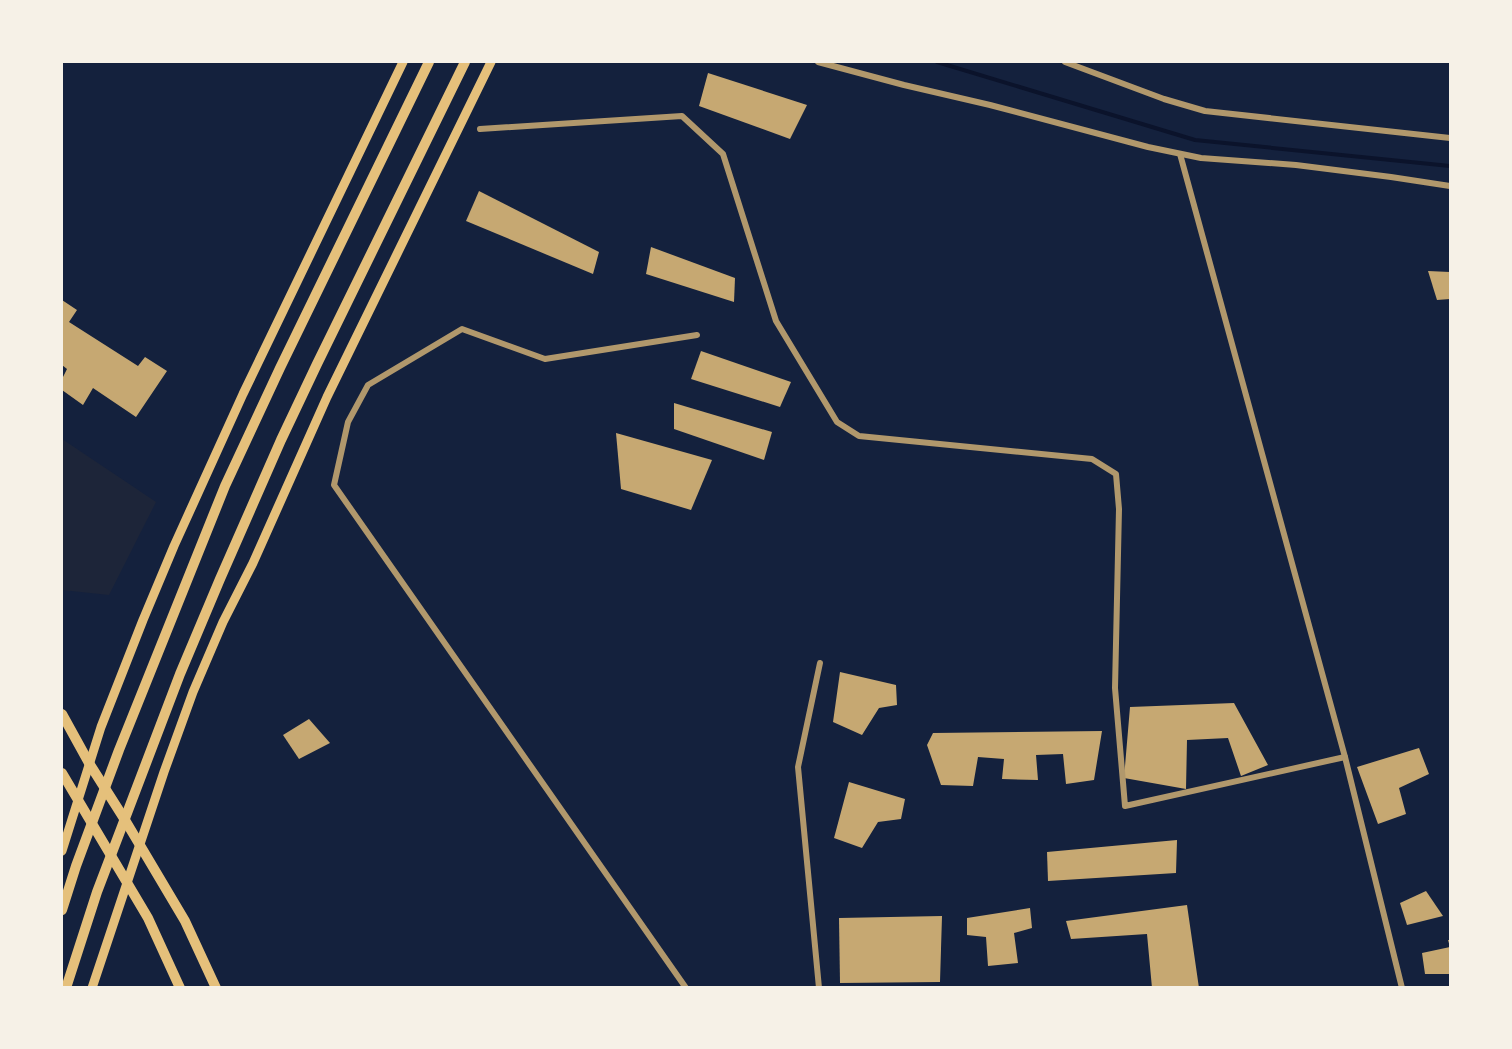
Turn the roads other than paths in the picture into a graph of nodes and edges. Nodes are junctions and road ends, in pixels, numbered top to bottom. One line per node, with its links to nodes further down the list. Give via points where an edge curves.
1 (404, 62): 15 (main road, via 220,443 143,620)
2 (429, 62): 17 (main road, via 225,486)
3 (465, 62): 19 (main road, via 281,440 184,664)
4 (491, 62): 21 (main road, via 327,397 223,622 193,692)
5 (818, 62): 9 (street)
6 (1065, 62): 8 (street, via 1205,111)
7 (480, 129): 14 (street, via 682,116 723,154 776,321 837,422 859,436 1092,459 1116,474 1119,509 1115,688 1125,806)
8 (1450, 138)
9 (1180, 154): 10 (street); 14 (street)
10 (1450, 186)
11 (697, 335): 30 (street, via 545,358 462,329 368,384 348,422 334,484)
12 (820, 663): 31 (street, via 798,767)
13 (62, 714): 15 (main road)
14 (1345, 757): 32 (street)
15 (89, 763): 17 (main road); 18 (main road)
16 (62, 773): 18 (main road)
17 (105, 788): 19 (main road); 20 (main road)
18 (78, 800): 20 (main road); 22 (main road)
19 (125, 820): 21 (main road); 23 (main road)
20 (92, 823): 23 (main road); 25 (main road)
21 (139, 844): 24 (main road); 29 (main road, via 185,921)
22 (62, 851)
23 (111, 855): 24 (main road); 26 (main road)
24 (127, 882): 27 (main road); 28 (main road)
25 (62, 910)
26 (66, 987)
27 (92, 987)
28 (180, 987)
29 (216, 987)
30 (686, 987)
31 (819, 987)
32 (1402, 987)

